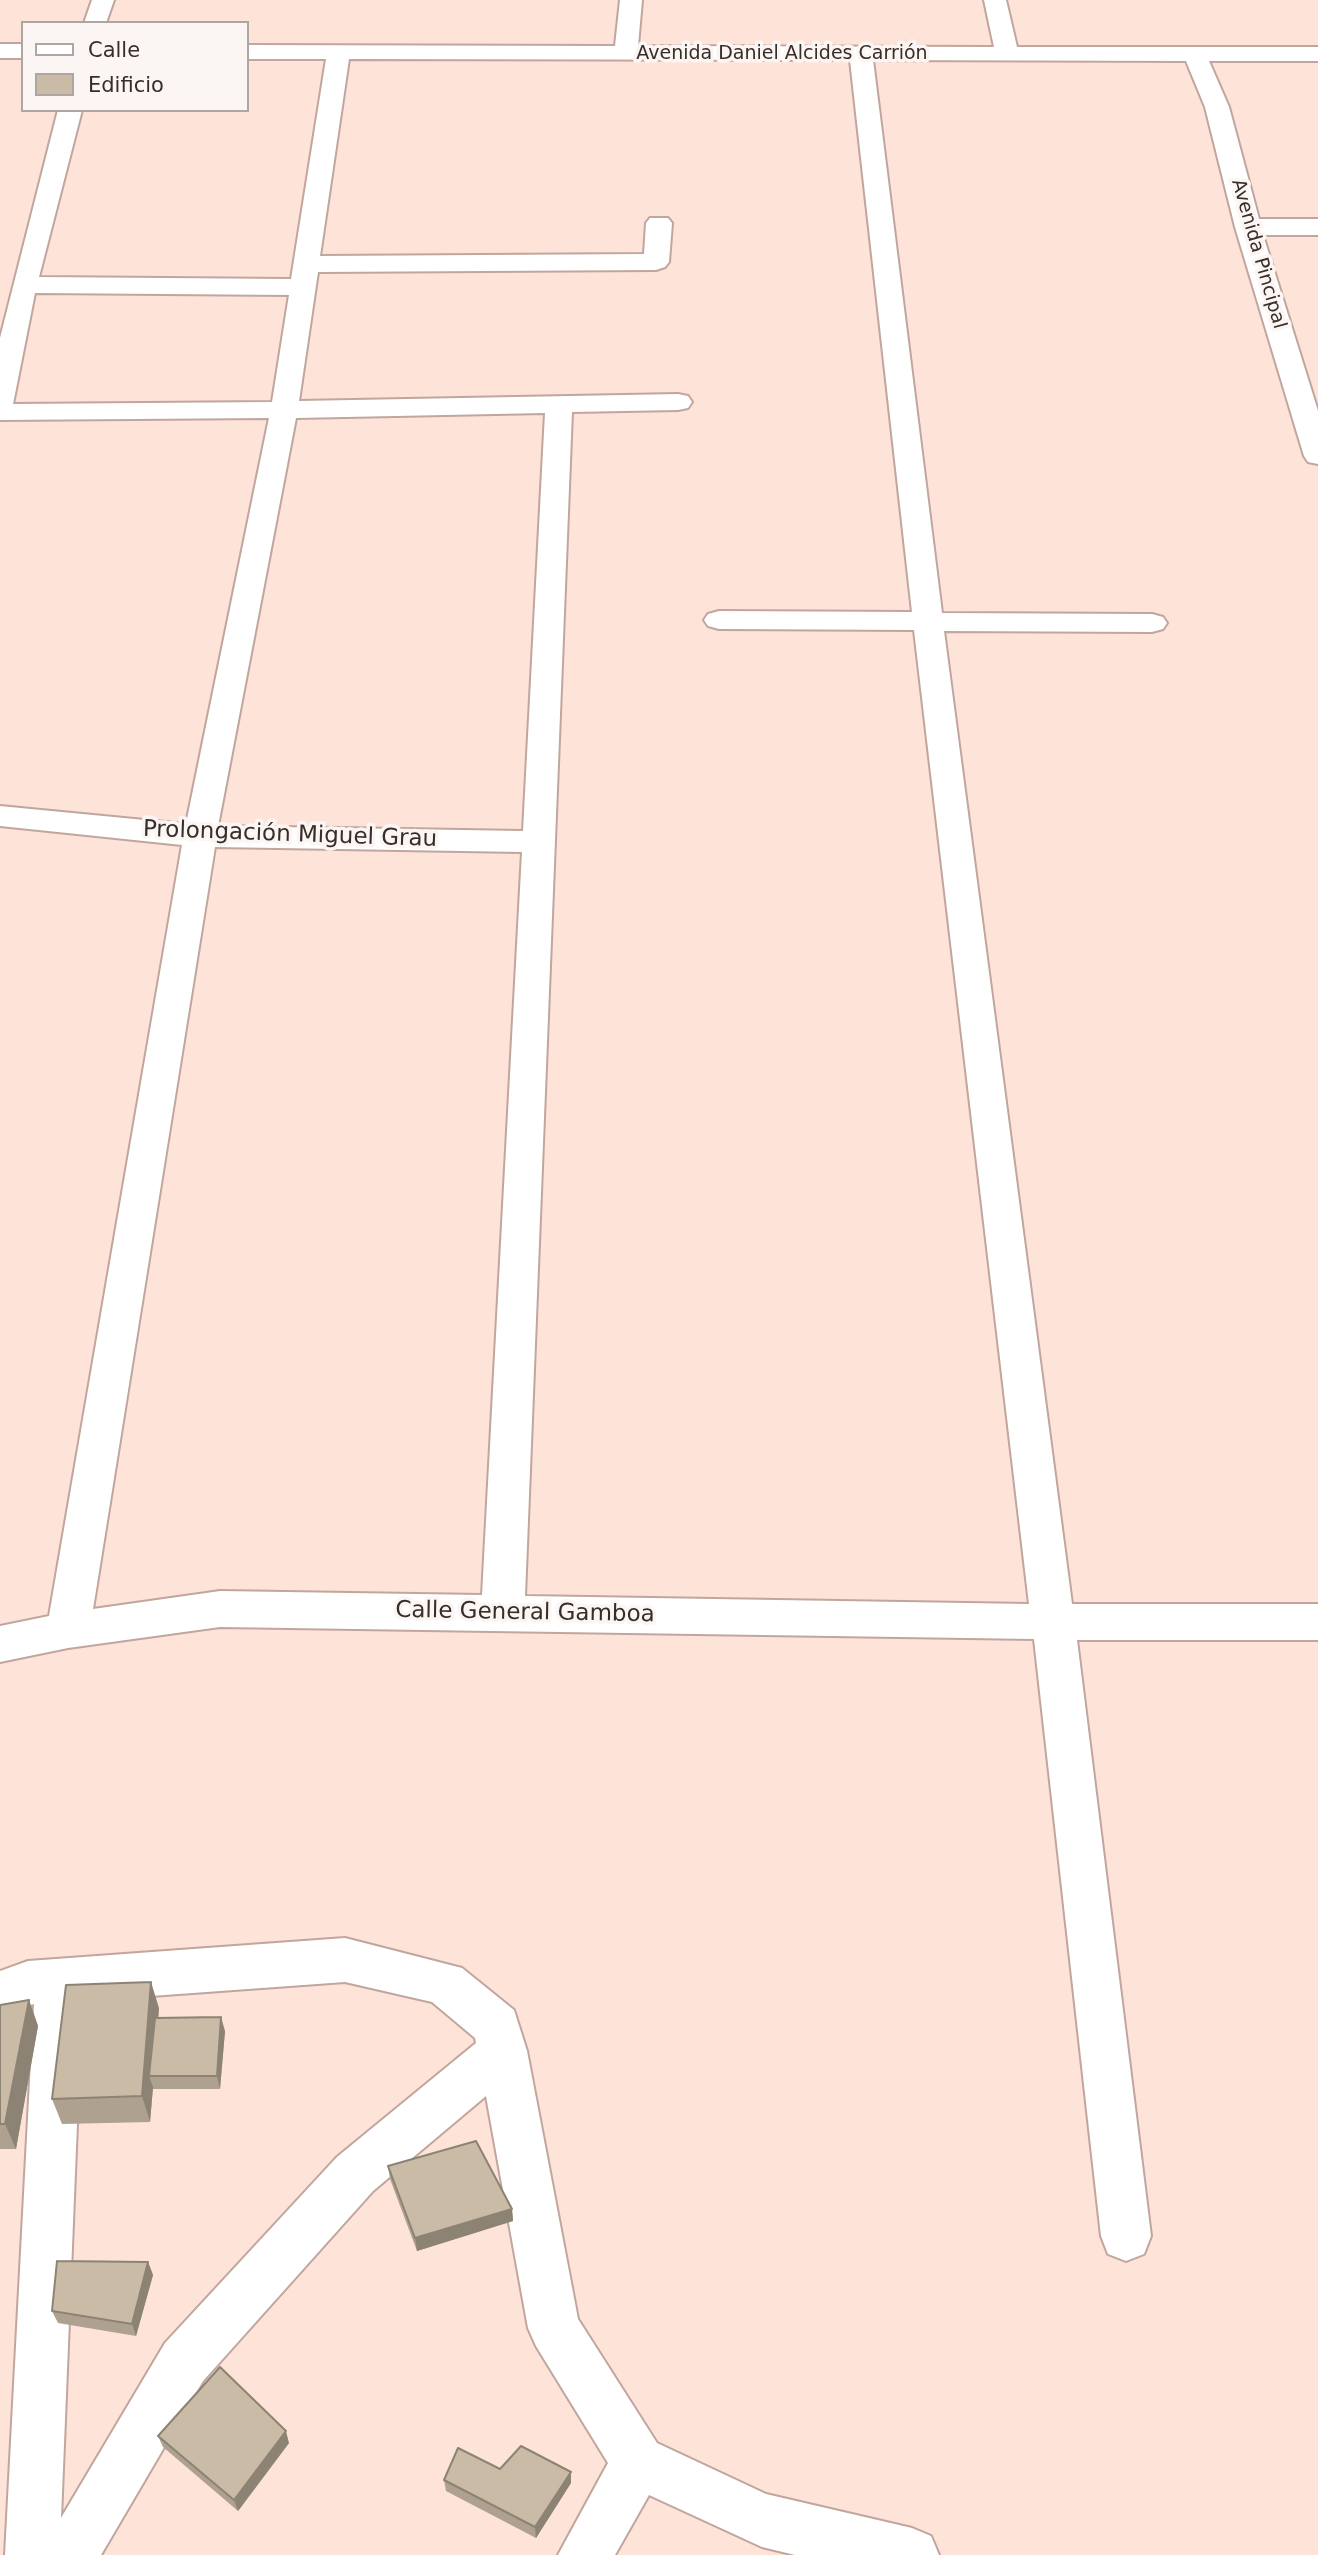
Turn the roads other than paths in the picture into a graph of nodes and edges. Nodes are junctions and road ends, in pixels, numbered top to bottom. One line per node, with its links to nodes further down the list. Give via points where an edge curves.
1 (103, 0): 4 (street)
2 (631, 0): 9 (street)
3 (995, 0): 11 (street)
4 (96, 21)
5 (0, 51): 6 (street)
6 (21, 51)
7 (248, 52): 8 (street, Avenida Daniel Alcides Carrión)
8 (339, 52): 9 (street, Avenida Daniel Alcides Carrión); 18 (street)
9 (625, 53): 10 (street, Avenida Daniel Alcides Carrión)
10 (861, 54): 11 (street, Avenida Daniel Alcides Carrión); 28 (street)
11 (1007, 54): 12 (street, Avenida Daniel Alcides Carrión)
12 (1195, 54): 13 (street, Avenida Daniel Alcides Carrión); 16 (street, Avenida Pincipal, via 1217,107)
13 (1318, 54)
14 (69, 112): 19 (street)
15 (659, 223): 18 (street, via 656,262)
16 (1248, 227): 17 (street); 23 (street, Avenida Pincipal)
17 (1318, 227)
18 (305, 275): 19 (street); 24 (street)
19 (24, 285): 20 (street)
20 (0, 402)
21 (678, 402): 22 (street)
22 (559, 404): 24 (street); 32 (street)
23 (1311, 409): 26 (street, Avenida Pincipal)
24 (284, 410): 25 (street); 31 (street)
25 (0, 412)
26 (1318, 456)
27 (719, 620): 28 (street)
28 (927, 620): 29 (street); 34 (street)
29 (1152, 623)
30 (0, 816): 31 (street, Prolongación Miguel Grau)
31 (200, 836): 32 (street, Prolongación Miguel Grau); 36 (street)
32 (539, 842): 33 (street)
33 (503, 1612): 34 (street, Calle General Gamboa); 36 (street, Calle General Gamboa, via 220,1609)
34 (1053, 1622): 35 (street, Calle General Gamboa); 41 (street)
35 (1318, 1622)
36 (68, 1630): 37 (street, Calle General Gamboa)
37 (0, 1644)
38 (59, 1981): 39 (street, via 28,1983); 40 (street, via 345,1960 445,1983 497,2026); 43 (street)
39 (0, 1993)
40 (503, 2051): 42 (street, via 554,2328); 44 (street, via 355,2174 184,2362)
41 (1126, 2236)
42 (638, 2462): 45 (street); 46 (street, via 762,2520)
43 (32, 2555)
44 (70, 2555)
45 (585, 2555)
46 (912, 2555)

